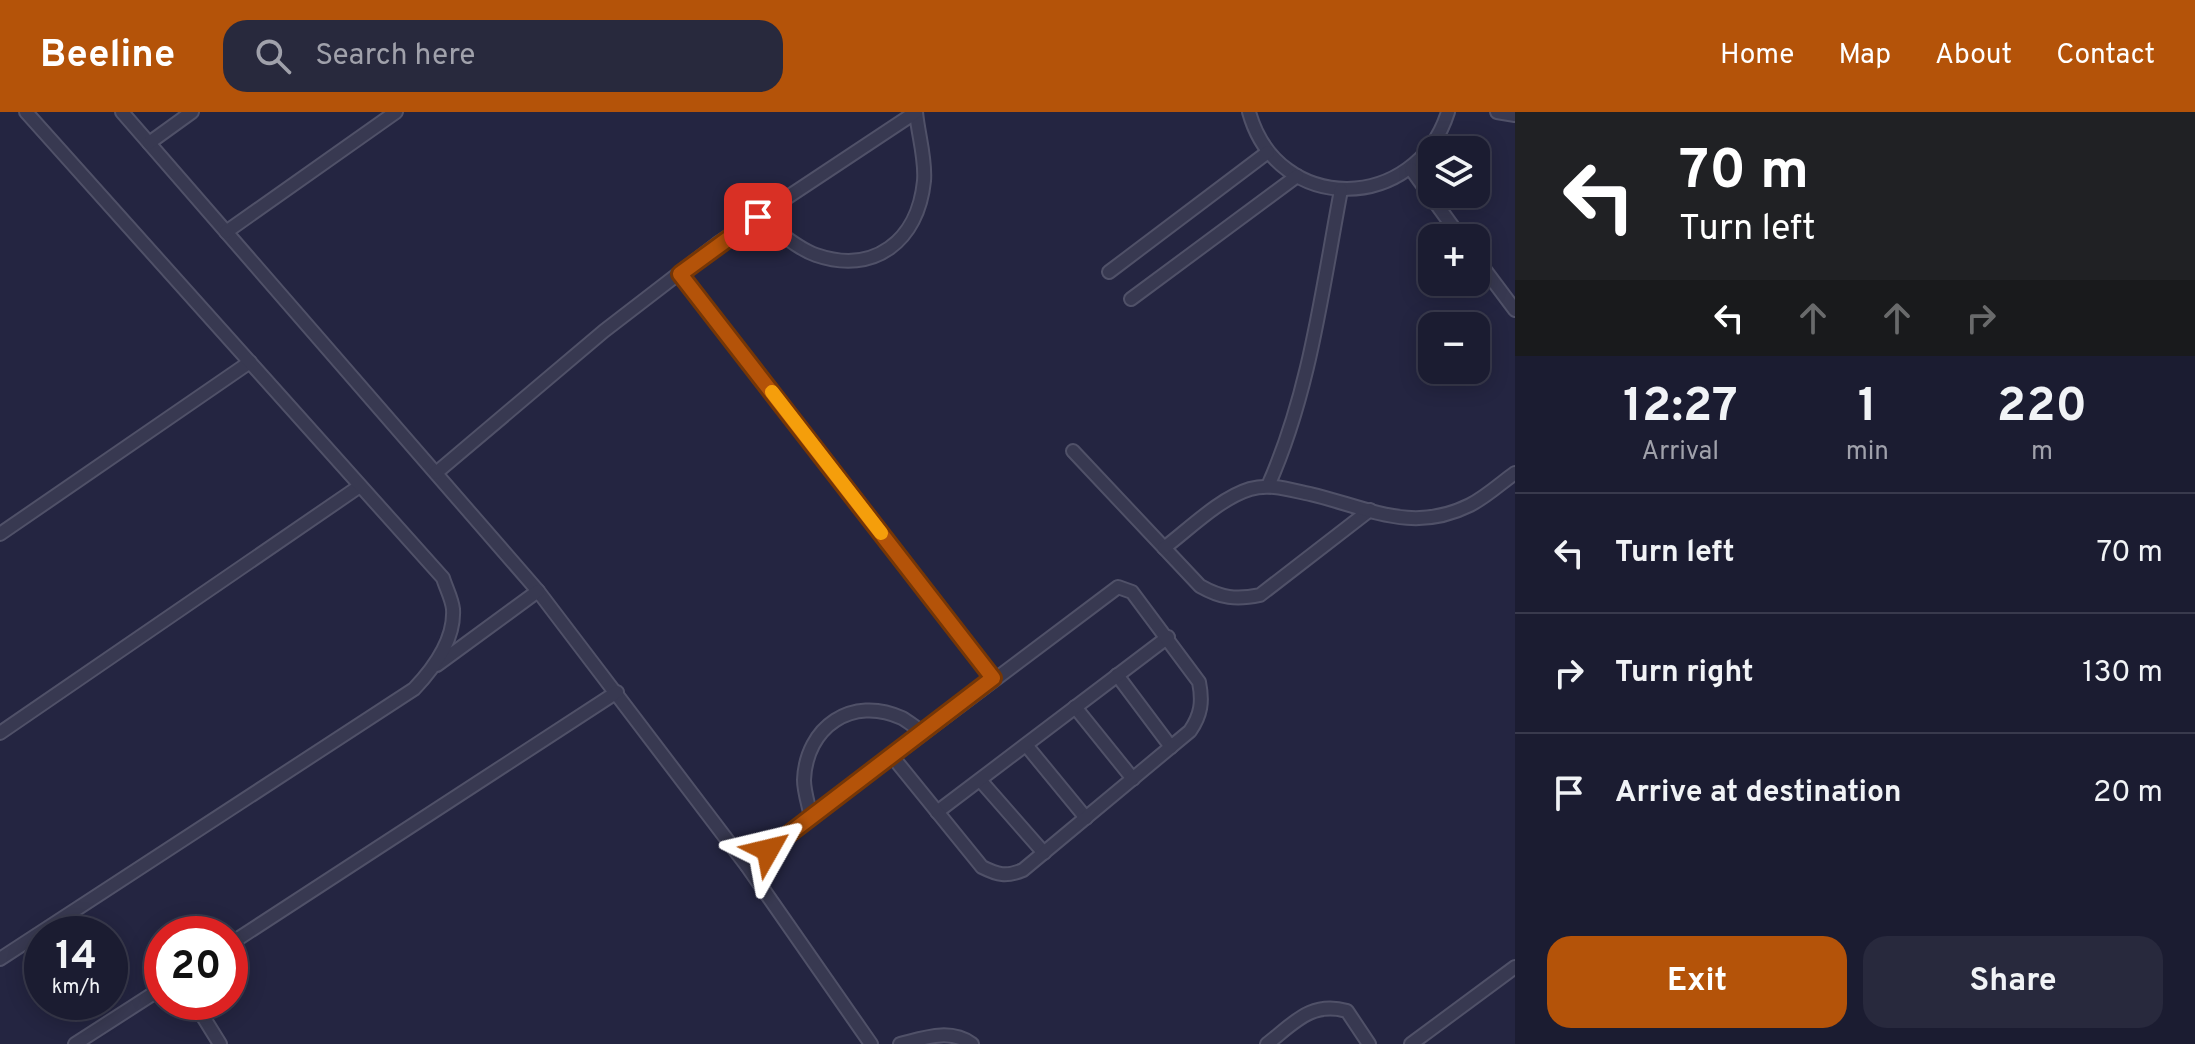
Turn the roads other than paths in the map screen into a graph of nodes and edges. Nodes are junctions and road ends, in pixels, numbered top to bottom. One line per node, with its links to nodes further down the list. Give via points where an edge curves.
1 (26, 112): 23 (lane)
2 (122, 112): 10 (lane)
3 (192, 112): 10 (lane)
4 (916, 112): 15 (lane); 15 (lane, via 924,180 915,214 901,241 874,259 841,262 813,254)
5 (1249, 112): 11 (lane)
6 (1448, 112): 12 (lane, via 1443,130)
7 (1497, 112): 9 (lane)
8 (394, 113): 17 (lane)
9 (1515, 115)
10 (149, 143): 17 (lane)
11 (1268, 152): 13 (lane); 18 (lane)
12 (1411, 169): 14 (lane, via 1389,182); 16 (lane)
13 (1297, 176): 14 (lane); 21 (lane)
14 (1341, 190): 28 (lane, via 1305,381)
15 (758, 217): 19 (lane)
16 (1451, 224)
17 (226, 232): 25 (lane)
18 (1109, 272)
19 (680, 274): 25 (lane); 36 (lane)
20 (1490, 277): 22 (lane)
21 (1131, 299)
22 (1515, 310)
23 (250, 362): 27 (lane); 30 (lane)
24 (1073, 451): 31 (lane)
25 (436, 473): 32 (lane)
26 (1515, 473): 29 (lane, via 1473,504 1441,517 1407,521)
27 (360, 486): 34 (lane, via 443,578 453,609 449,636); 40 (lane)
28 (1268, 486): 29 (lane); 31 (lane, via 1232,497)
29 (1370, 510): 31 (lane, via 1260,595 1238,600 1200,586)
30 (0, 534)
31 (1164, 548)
32 (538, 591): 34 (lane); 37 (lane)
33 (1168, 637): 35 (lane); 36 (lane, via 1132,592 1118,587); 42 (lane, via 1199,682 1202,699 1199,718)
34 (435, 667): 52 (lane, via 414,689)
35 (1117, 675): 38 (lane); 42 (lane)
36 (993, 678): 39 (lane)
37 (617, 692): 50 (lane); 51 (lane)
38 (1075, 707): 41 (lane); 44 (lane)
39 (923, 732): 43 (lane); 47 (lane, via 880,712 857,711 838,718 817,735 808,756 804,781)
40 (0, 733)
41 (1026, 745): 45 (lane); 48 (lane)
42 (1171, 747): 44 (lane)
43 (892, 756): 46 (lane); 47 (lane)
44 (1133, 779): 48 (lane)
45 (980, 780): 46 (lane); 49 (lane)
46 (937, 812): 49 (lane, via 982,867 996,874 1023,870)
47 (811, 817): 50 (lane)
48 (1086, 818): 49 (lane)
49 (1044, 853)
50 (747, 866): 58 (lane)
51 (248, 932)
52 (0, 959)
53 (1515, 967): 63 (lane)
54 (144, 1000): 56 (lane)
55 (205, 1020): 57 (lane)
56 (75, 1044)
57 (220, 1044)
58 (871, 1044)
59 (900, 1044): 60 (lane, via 936,1034)
60 (972, 1044)
61 (1267, 1044): 62 (lane, via 1311,1011 1330,1006 1347,1011)
62 (1369, 1044)
63 (1411, 1044)

